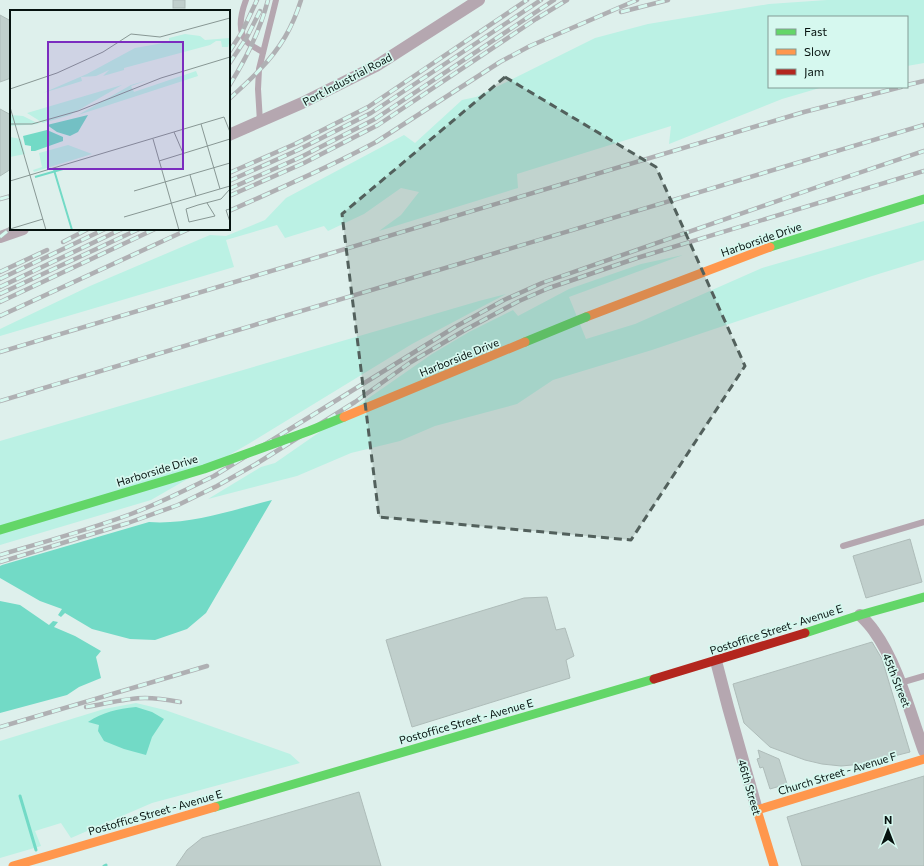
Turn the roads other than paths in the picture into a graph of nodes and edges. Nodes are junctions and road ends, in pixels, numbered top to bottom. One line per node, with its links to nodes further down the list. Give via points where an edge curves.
1 (246, 0): 4 (lane, via 241,32 249,44)
2 (276, 0): 4 (lane)
3 (479, 0): 5 (street, Port Industrial Road, via 376,66)
4 (263, 52): 5 (lane, via 258,79)
5 (260, 122): 6 (street, Port Industrial Road)
6 (230, 135)
7 (924, 199): 11 (street, Harborside Drive, bridge, via 771,247 586,317 309,431 204,469)
8 (20, 230): 9 (street)
9 (0, 236)
10 (924, 522): 12 (lane)
11 (0, 530)
12 (844, 546)
13 (924, 597): 14 (street, Postoffice Street - Avenue E)
14 (860, 615): 15 (street, Postoffice Street - Avenue E); 17 (street, 45th Street, via 887,652)
15 (716, 661): 20 (street, 46th Street); 21 (street, Postoffice Street - Avenue E)
16 (924, 676): 17 (lane)
17 (900, 683): 18 (street, 45th Street)
18 (924, 751)
19 (924, 759): 20 (street, Church Street - Avenue F)
20 (757, 810): 22 (street, 46th Street)
21 (13, 866)
22 (774, 866)

